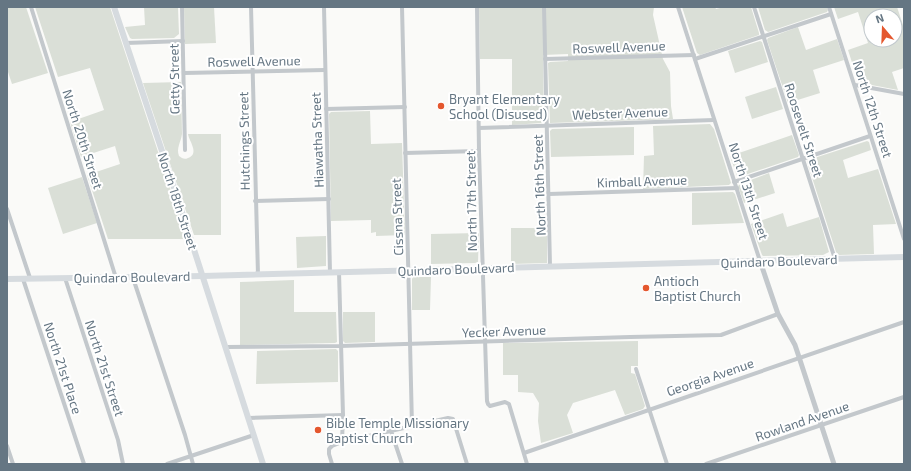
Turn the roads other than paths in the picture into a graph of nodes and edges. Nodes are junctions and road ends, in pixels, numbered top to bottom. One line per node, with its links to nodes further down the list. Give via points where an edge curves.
1 (30, 7): 51 (street, North 20th Street)
2 (114, 7): 15 (main road, North 18th Street)
3 (182, 7): 14 (street, Getty Street)
4 (251, 7): 19 (street, Hutchings Street)
5 (324, 7): 18 (street, Hiawatha Street)
6 (402, 7): 23 (street, Cissna Street)
7 (477, 7): 27 (street, North 17th Street)
8 (544, 7): 17 (street, North 16th Street)
9 (678, 7): 16 (street, North 13th Street)
10 (754, 7): 13 (street, Roosevelt Street)
11 (829, 7): 12 (street, North 12th Street)
12 (831, 14): 13 (street, Roswell Avenue); 21 (street, North 12th Street)
13 (763, 36): 16 (street, Roswell Avenue); 32 (street, Roosevelt Street)
14 (183, 41): 15 (street); 20 (street, Getty Street)
15 (126, 43): 49 (main road, North 18th Street)
16 (695, 57): 17 (street, Roswell Avenue); 25 (street, North 13th Street)
17 (545, 59): 26 (street, North 16th Street)
18 (325, 70): 19 (street, Roswell Avenue); 24 (street, Hiawatha Street)
19 (252, 71): 20 (street, Roswell Avenue); 37 (street, Hutchings Street)
20 (184, 73): 29 (street, Getty Street)
21 (855, 85): 22 (street); 28 (street, North 12th Street)
22 (904, 94)
23 (405, 107): 24 (street); 31 (street, Cissna Street)
24 (326, 109): 36 (street, Hiawatha Street)
25 (714, 120): 26 (street, Webster Avenue); 33 (street, North 13th Street)
26 (547, 126): 27 (street, Webster Avenue); 35 (street, North 16th Street)
27 (479, 128): 30 (street, North 17th Street)
28 (870, 136): 32 (street); 39 (street, North 12th Street)
29 (185, 150)
30 (479, 151): 31 (street); 44 (street, North 17th Street)
31 (405, 153): 45 (street, Cissna Street)
32 (803, 159): 33 (street); 41 (street, Roosevelt Street)
33 (734, 182): 34 (street, North 13th Street)
34 (737, 188): 35 (street, Kimball Avenue); 42 (street, North 13th Street)
35 (549, 194): 43 (street, North 16th Street)
36 (329, 200): 37 (street); 47 (street, Hiawatha Street)
37 (255, 201): 48 (street, Hutchings Street)
38 (7, 209): 54 (street)
39 (904, 239)
40 (904, 257): 41 (main road, Quindaro Boulevard)
41 (835, 259): 42 (main road, Quindaro Boulevard)
42 (760, 261): 43 (main road, Quindaro Boulevard); 55 (street, North 13th Street)
43 (550, 266): 44 (main road, Quindaro Boulevard)
44 (482, 268): 45 (main road, Quindaro Boulevard); 57 (street, North 17th Street)
45 (408, 271): 46 (main road, Quindaro Boulevard); 58 (street, Cissna Street)
46 (339, 272): 47 (main road, Quindaro Boulevard); 59 (street)
47 (330, 273): 48 (main road, Quindaro Boulevard)
48 (258, 275): 49 (main road, Quindaro Boulevard)
49 (203, 276): 52 (main road, Quindaro Boulevard); 60 (main road, North 18th Street)
50 (64, 278): 51 (main road, Quindaro Boulevard); 54 (main road, Quindaro Boulevard); 77 (street, North 21st Street, via 118,440)
51 (116, 278): 52 (main road, Quindaro Boulevard)
52 (133, 278): 74 (street)
53 (7, 279): 54 (main road, Quindaro Boulevard)
54 (26, 279): 76 (street, North 21st Place)
55 (778, 314): 57 (street, Yecker Avenue, via 721,335); 61 (street, North 13th Street)
56 (904, 322): 61 (street, Georgia Avenue)
57 (484, 341): 58 (street, Yecker Avenue); 73 (street, North 17th Street, via 488,404 508,404)
58 (411, 344): 59 (street, Yecker Avenue); 68 (street, Cissna Street)
59 (340, 346): 60 (street, Yecker Avenue); 65 (street)
60 (226, 347): 66 (main road, North 18th Street)
61 (799, 357): 64 (street, Georgia Avenue); 67 (street, North 13th Street)
62 (636, 369): 64 (street)
63 (904, 397): 67 (street, Rowland Avenue)
64 (649, 409): 73 (street, Georgia Avenue); 85 (street)
65 (343, 415): 66 (street); 71 (street)
66 (249, 418): 70 (main road, North 18th Street)
67 (821, 425): 86 (street, Rowland Avenue); 87 (street, North 13th Street)
68 (412, 426): 69 (street); 83 (street, via 453,419)
69 (391, 431): 71 (street); 82 (street)
70 (254, 435): 74 (street); 80 (main road, North 18th Street)
71 (342, 442): 81 (street, via 329,449)
72 (7, 446): 75 (street)
73 (524, 453): 84 (street, North 17th Street)
74 (190, 456): 78 (street); 79 (street)
75 (13, 464)
76 (84, 464)
77 (123, 464)
78 (167, 464)
79 (193, 464)
80 (263, 464)
81 (332, 464)
82 (402, 464)
83 (467, 464)
84 (527, 464)
85 (667, 464)
86 (706, 464)
87 (834, 464)

